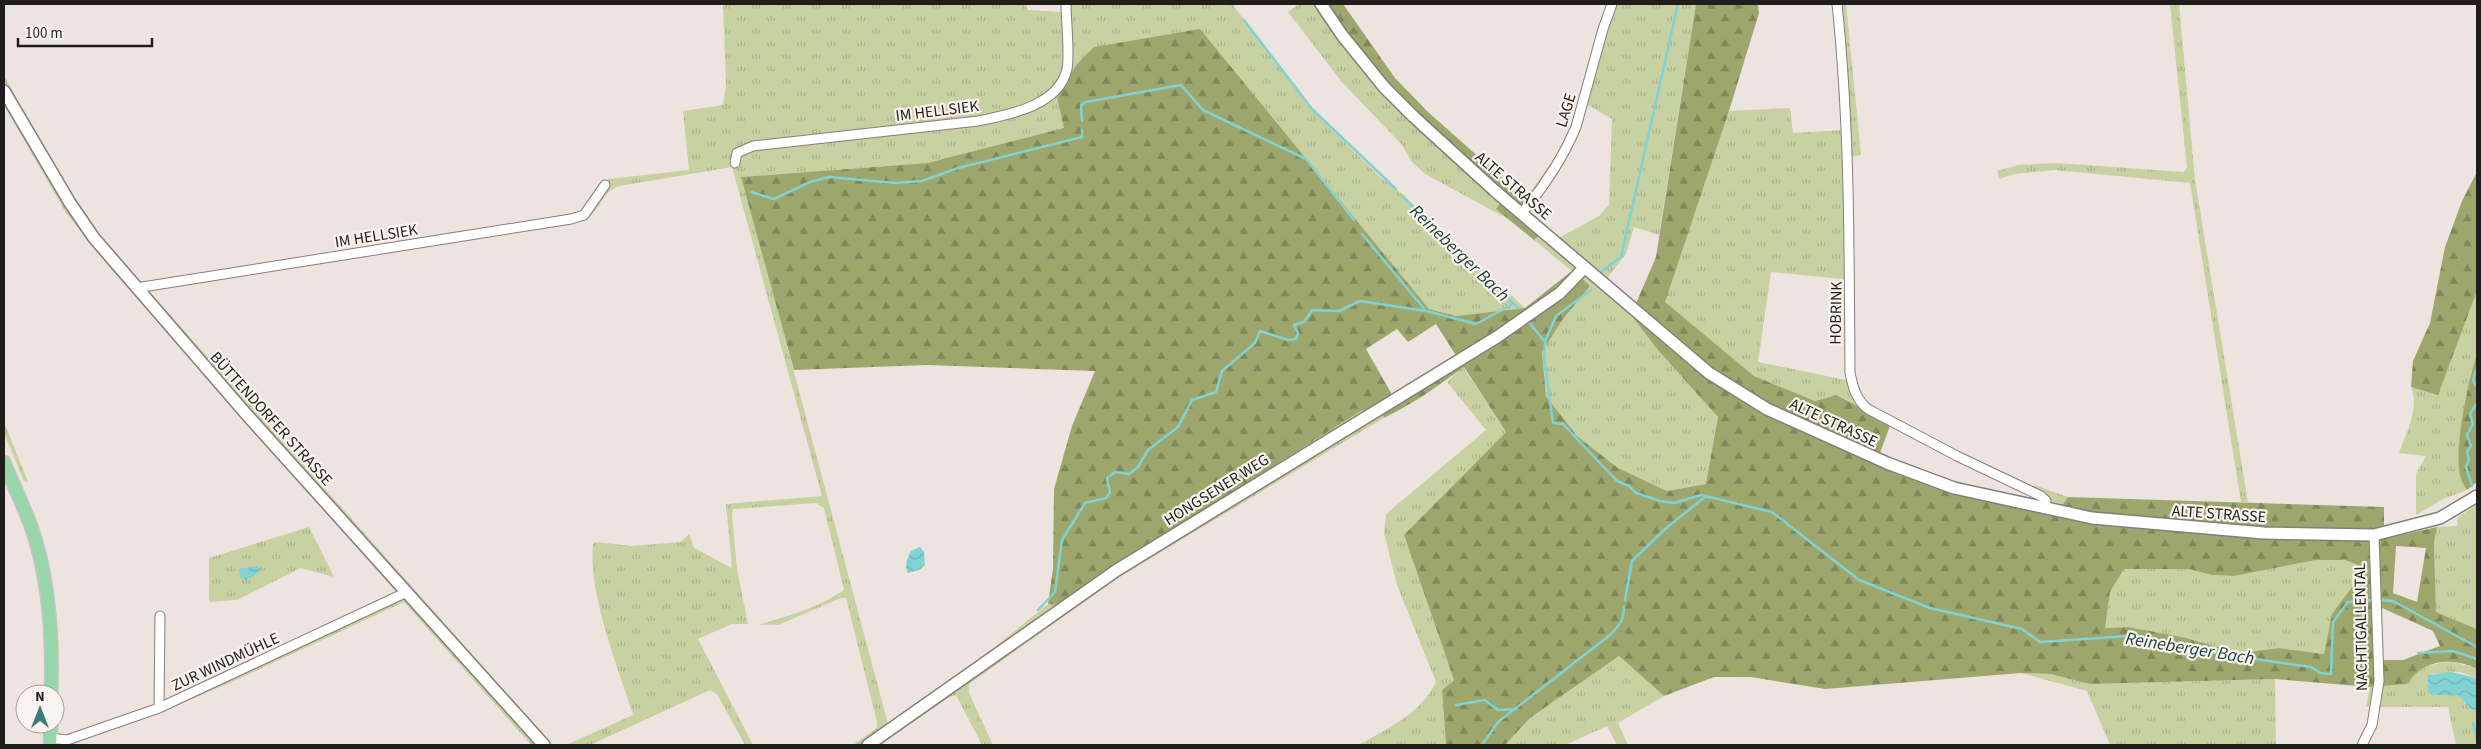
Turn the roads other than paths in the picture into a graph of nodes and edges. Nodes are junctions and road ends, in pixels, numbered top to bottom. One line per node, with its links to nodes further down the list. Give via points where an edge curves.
1 (1066, 4): 6 (street, IM HELLSIEK, via 1067,69 1050,94 1032,106 978,120 753,146 738,153)
2 (1321, 4): 8 (street, ALTE STRASSE, via 1384,87)
3 (1612, 4): 8 (street, LAGE, via 1570,142 1536,197)
4 (1837, 4): 13 (street, HOBRINK, via 1845,84 1852,386 1860,403 1868,409 2041,496 2046,501)
5 (4, 91): 10 (street, BÜTTENDORFER STRASSE, via 70,203 94,238)
6 (735, 163)
7 (604, 185): 10 (street, IM HELLSIEK, via 584,215 571,219)
8 (1521, 214): 9 (street, ALTE STRASSE)
9 (1584, 268): 13 (street, ALTE STRASSE, via 1708,373 1767,409 1887,464 1954,488); 21 (street, HONGSENER WEG, via 1560,293 1497,337 1117,570)
10 (136, 288): 15 (street, BÜTTENDORFER STRASSE)
11 (4, 462): 17 (main road, via 31,528 42,567 52,643)
12 (2477, 496): 14 (street, ALTE STRASSE, via 2440,518)
13 (2044, 508): 14 (street, ALTE STRASSE, via 2092,518 2198,528)
14 (2374, 535): 22 (street, NACHTIGALLENTAL, via 2379,681 2372,726)
15 (407, 592): 18 (street, ZUR WINDMÜHLE); 20 (street, BÜTTENDORFER STRASSE)
16 (160, 616): 18 (street)
17 (51, 684)
18 (159, 708): 19 (street, ZUR WINDMÜHLE, via 66,740)
19 (50, 741)
20 (544, 745)
21 (868, 745)
22 (2362, 745)

